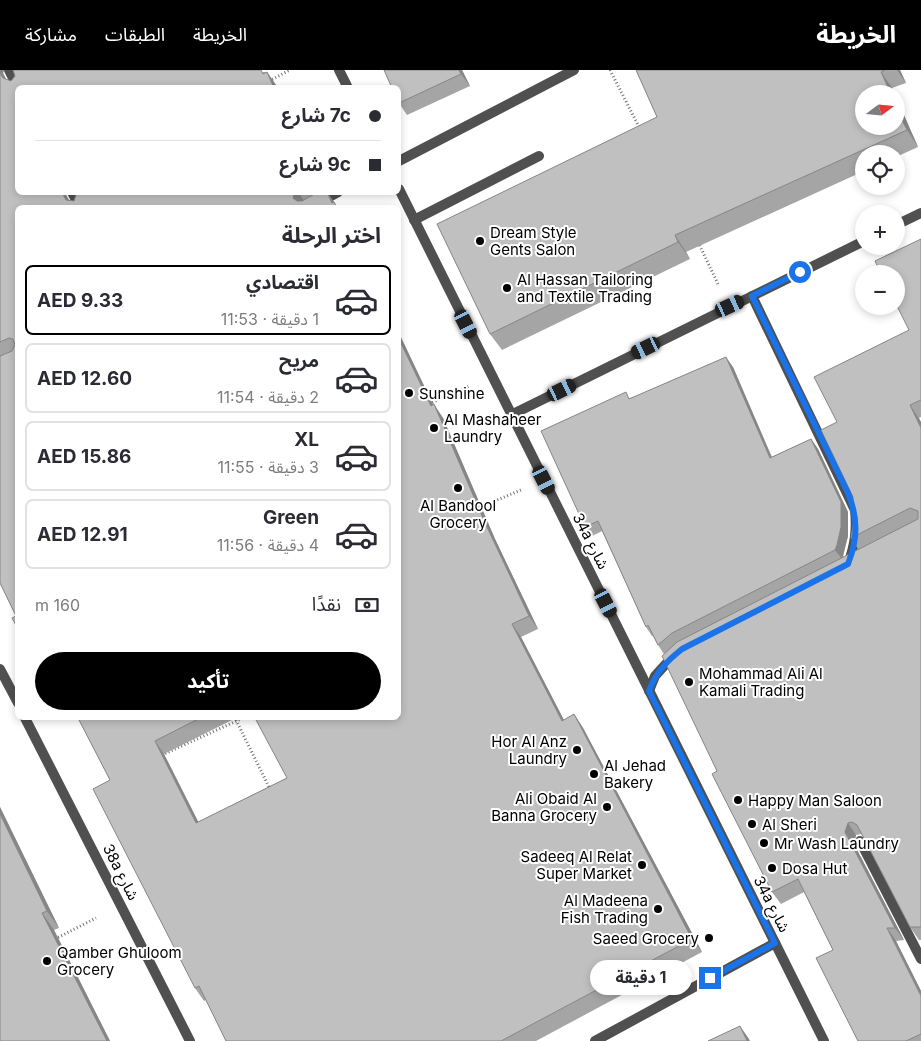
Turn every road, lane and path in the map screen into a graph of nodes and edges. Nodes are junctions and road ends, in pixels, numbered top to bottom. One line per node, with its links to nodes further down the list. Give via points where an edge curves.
1 (9, 70): 7 (street)
2 (290, 70): 6 (path)
3 (340, 70): 8 (street)
4 (574, 70): 11 (street)
5 (610, 70): 9 (path)
6 (266, 83)
7 (16, 85)
8 (347, 85)
9 (641, 131)
10 (539, 156): 16 (street)
11 (401, 160)
12 (401, 193): 16 (street, 34a شارع)
13 (333, 195): 14 (street)
14 (314, 205)
15 (921, 213): 17 (street)
16 (414, 220): 22 (street, 34a شارع)
17 (905, 221)
18 (694, 236): 21 (path)
19 (855, 245): 20 (street)
20 (752, 296): 21 (street); 27 (street, via 855,510 854,547 844,566)
21 (730, 306): 24 (street)
22 (492, 375): 23 (path); 24 (street, 34a شارع)
23 (424, 407)
24 (511, 415): 25 (street, 34a شارع)
25 (544, 480): 26 (path); 30 (street, 34a شارع)
26 (472, 511)
27 (864, 555)
28 (682, 649): 30 (street, via 654,676)
29 (1, 674): 31 (street)
30 (649, 691): 41 (street, 34a شارع)
31 (15, 698)
32 (26, 720): 39 (street, 38a شارع)
33 (236, 720): 35 (path); 37 (path)
34 (192, 731): 35 (path)
35 (195, 738): 36 (path)
36 (153, 760)
37 (272, 791)
38 (860, 841): 42 (street)
39 (121, 906): 40 (path); 43 (street, 38a شارع)
40 (52, 941)
41 (775, 943): 44 (street); 45 (street, 34a شارع)
42 (921, 959)
43 (190, 1041)
44 (594, 1041)
45 (824, 1041)

